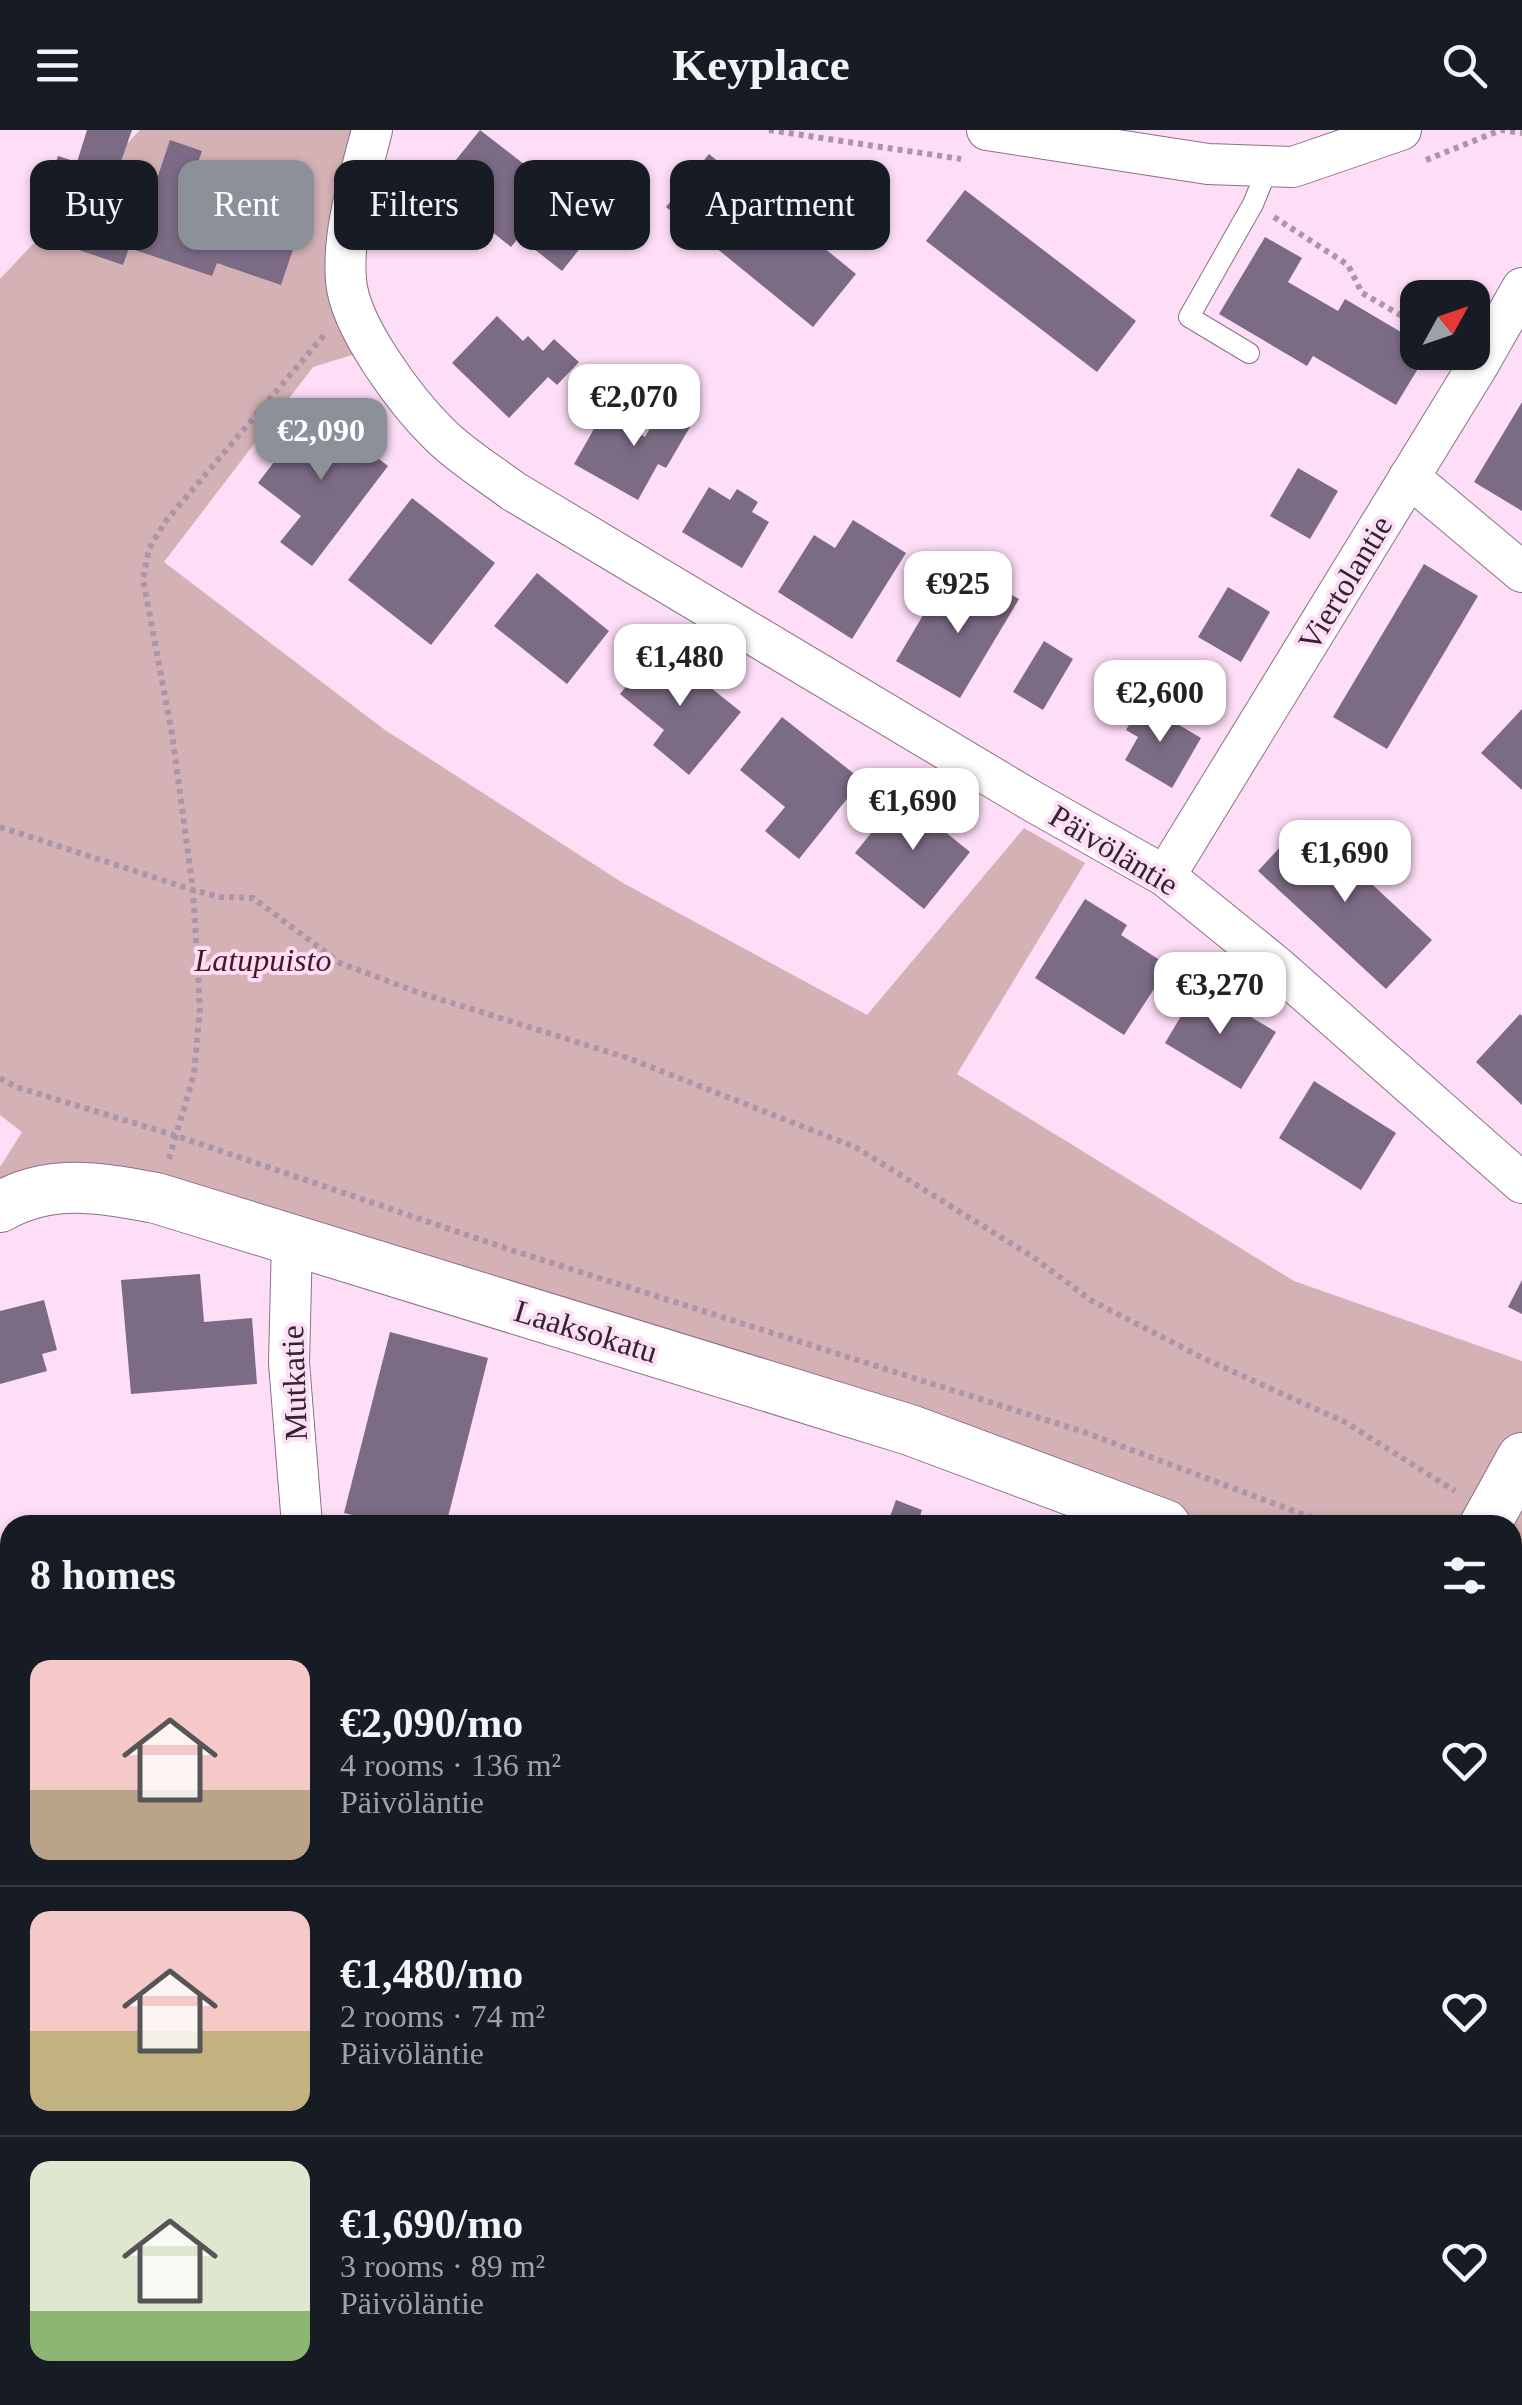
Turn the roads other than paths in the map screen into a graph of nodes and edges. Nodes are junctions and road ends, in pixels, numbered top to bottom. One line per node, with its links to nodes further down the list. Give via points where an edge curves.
1 (372, 130): 9 (street, Päivöläntie, via 351,215 346,281 352,310 440,435 512,491)
2 (988, 130): 4 (street, via 1208,164)
3 (1401, 130): 4 (street, via 1293,167)
4 (1269, 165): 6 (lane, via 1188,317)
5 (1522, 288): 7 (street, Viertolantie)
6 (1249, 353)
7 (1409, 477): 8 (street); 9 (street, Viertolantie)
8 (1522, 572)
9 (1165, 876): 10 (street, Päivöläntie)
10 (1522, 1183)
11 (0, 1206): 12 (street, Laaksokatu, via 48,1188 90,1186 156,1198)
12 (292, 1240): 14 (street, Mutkatie, via 290,1364); 15 (street, Laaksokatu, via 910,1430)
13 (1522, 1458): 16 (street)
14 (301, 1515)
15 (1141, 1515)
16 (1490, 1515)

